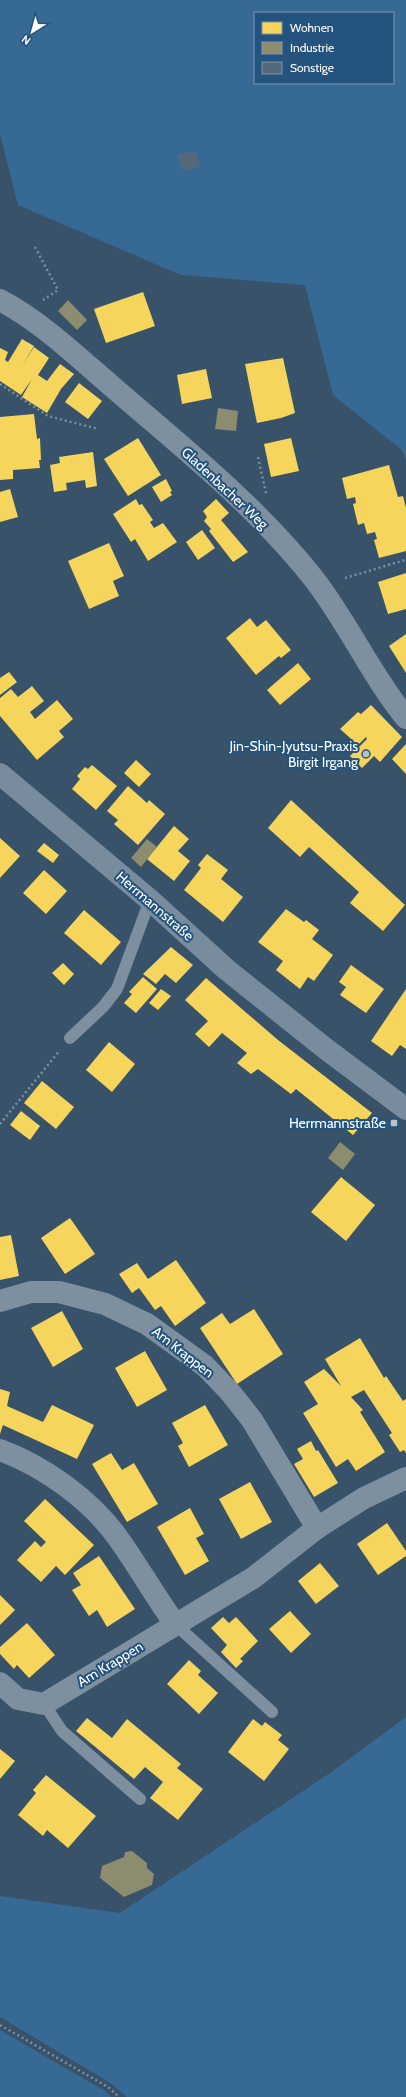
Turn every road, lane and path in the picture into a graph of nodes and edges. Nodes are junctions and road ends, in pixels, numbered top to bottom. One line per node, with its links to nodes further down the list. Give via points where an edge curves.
1 (35, 247): 2 (path)
2 (58, 290)
3 (0, 300): 8 (street, Gladenbacher Weg, via 77,357 223,483 269,528 315,580)
4 (0, 384): 5 (path, via 48,416)
5 (98, 429)
6 (406, 560): 7 (path)
7 (345, 578)
8 (406, 718)
9 (0, 774): 10 (street, Herrmannstraße)
10 (150, 900): 11 (lane, via 117,989 103,1007); 12 (street, Herrmannstraße, via 233,975)
11 (70, 1038): 13 (path)
12 (406, 1109)
13 (0, 1124)
14 (0, 1301): 17 (street, Am Krappen, via 30,1292 59,1292 105,1304 147,1324 205,1366 230,1392 252,1420)
15 (0, 1450): 18 (street, via 23,1460 61,1483 93,1510 118,1537)
16 (406, 1478): 17 (street, Am Krappen, via 364,1498)
17 (318, 1528): 18 (street, Am Krappen, via 252,1578)
18 (175, 1624): 20 (street, Am Krappen); 21 (lane)
19 (0, 1683): 20 (street, via 18,1699)
20 (44, 1704): 22 (lane, via 62,1731)
21 (272, 1712)
22 (140, 1799)
23 (0, 2025): 24 (path, via 108,2087)
24 (119, 2097)

